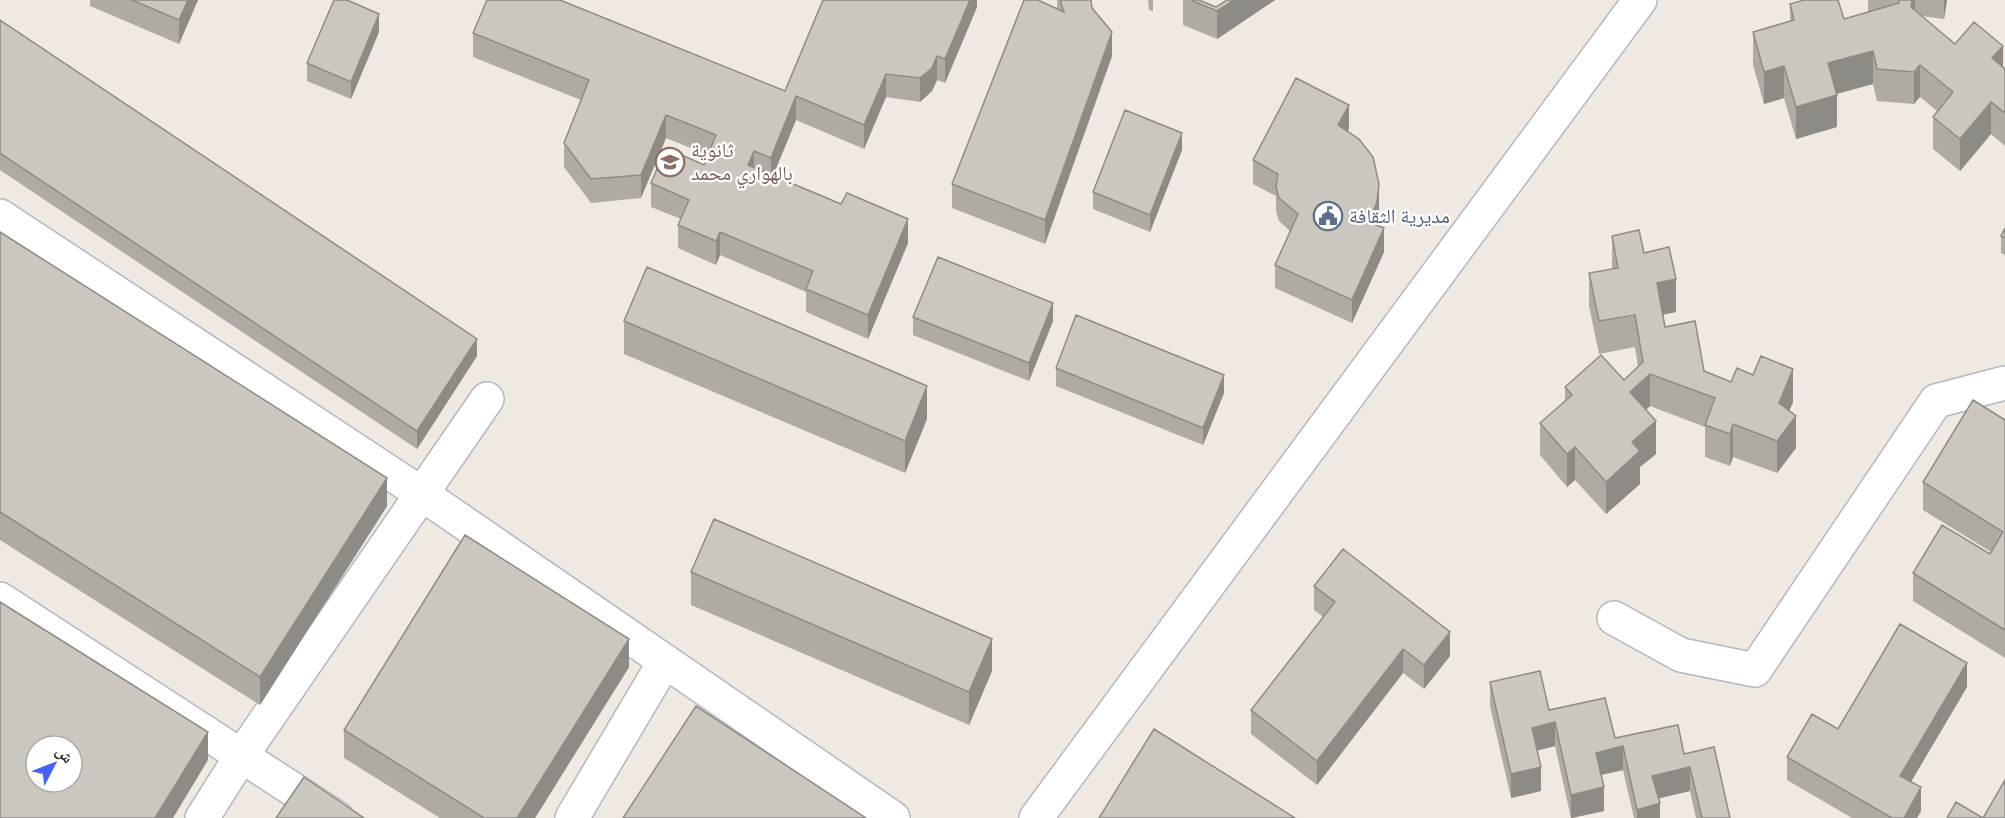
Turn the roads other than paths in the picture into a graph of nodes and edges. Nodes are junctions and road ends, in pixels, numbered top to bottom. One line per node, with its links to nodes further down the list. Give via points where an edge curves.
1 (1640, 0): 14 (street)
2 (0, 216): 5 (street)
3 (2005, 383): 7 (street, via 1936,401 1755,670 1681,655)
4 (487, 399): 5 (street)
5 (422, 494): 8 (street); 9 (street)
6 (0, 599): 9 (street)
7 (1614, 618)
8 (665, 662): 12 (street); 13 (street)
9 (242, 755): 10 (street); 11 (street)
10 (202, 818)
11 (337, 818)
12 (572, 818)
13 (893, 818)
14 (1036, 818)

